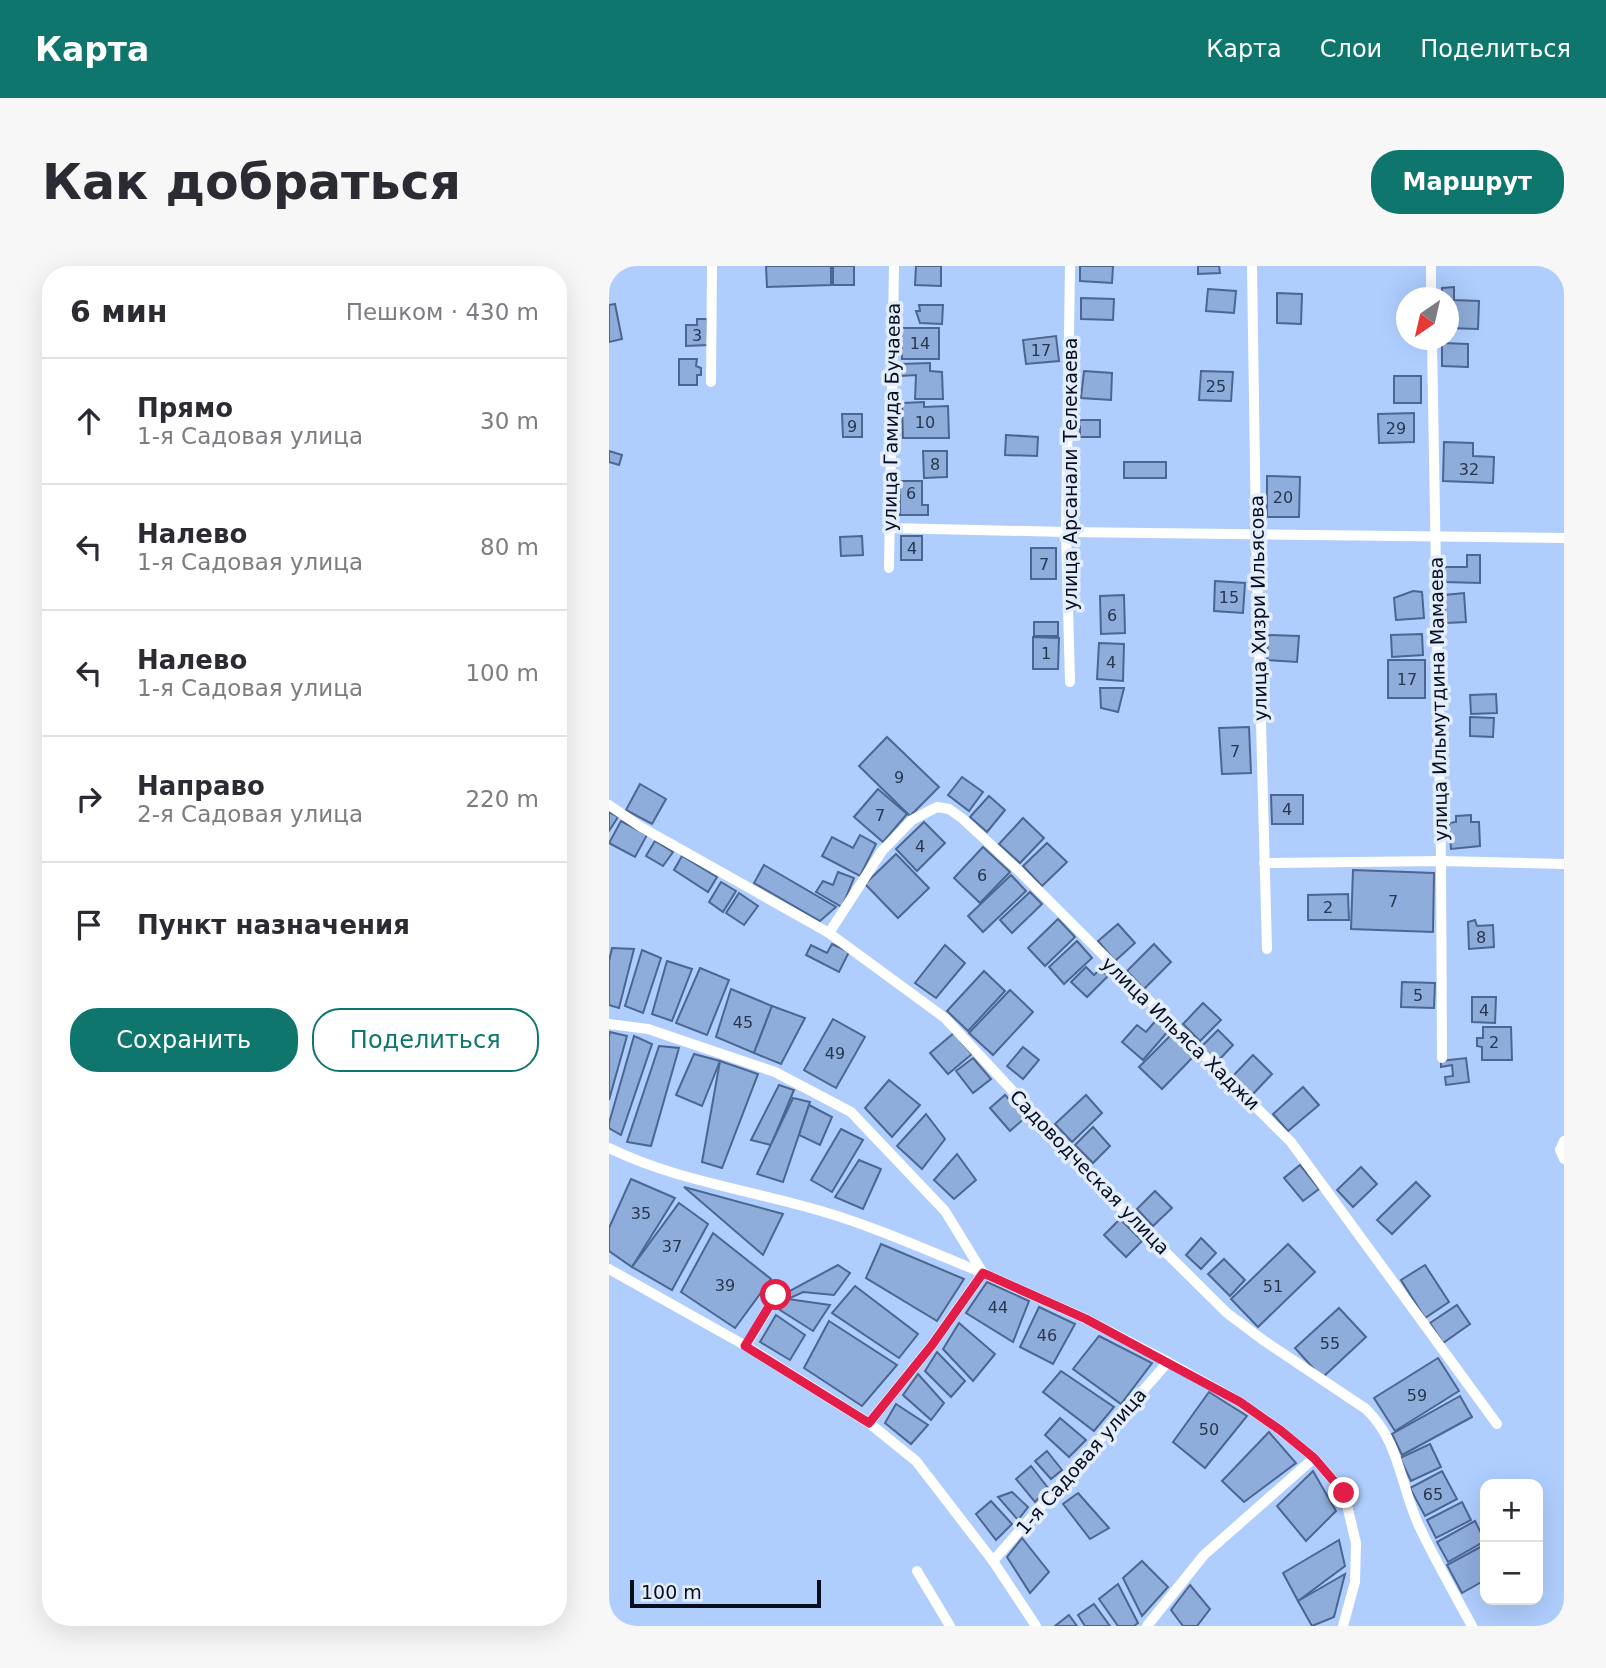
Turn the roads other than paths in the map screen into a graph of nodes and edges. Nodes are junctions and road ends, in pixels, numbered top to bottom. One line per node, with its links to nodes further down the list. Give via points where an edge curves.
1 (712, 266): 8 (street)
2 (894, 266): 9 (street, улица Гамида Бучаева)
3 (1070, 266): 10 (street, улица Арсанали Телекаева)
4 (1252, 266): 11 (street, улица Хизри Ильясова)
5 (1431, 266): 6 (street)
6 (1431, 287)
7 (1431, 350): 12 (street, улица Ильмутдина Мамаева)
8 (711, 382)
9 (890, 528): 10 (street); 14 (street, улица Гамида Бучаева)
10 (1066, 532): 11 (street); 15 (street, улица Арсанали Телекаева)
11 (1256, 535): 12 (street); 18 (street, улица Хизри Ильясова)
12 (1434, 536): 13 (street); 17 (street, улица Ильмутдина Мамаева)
13 (1564, 538)
14 (889, 568)
15 (1070, 682)
16 (609, 805): 20 (street, Садоводческая улица)
17 (1441, 861): 18 (street); 19 (street); 23 (street, улица Ильмутдина Мамаева)
18 (1264, 863): 21 (street, улица Хизри Ильясова)
19 (1564, 864)
20 (829, 933): 33 (street, улица Ильяса Хаджи, via 882,851 912,820 937,807 963,819 1291,1142); 41 (street, Садоводческая улица, via 945,1018 1123,1211 1227,1312 1381,1423 1418,1524)
21 (1267, 949)
22 (609, 1024): 28 (street, via 648,1029 775,1072 851,1112 945,1211)
23 (1442, 1058)
24 (1564, 1141): 26 (street, via 1560,1150)
25 (609, 1148): 28 (street, via 678,1174 807,1206)
26 (1564, 1159)
27 (609, 1269): 30 (street)
28 (983, 1273): 31 (street); 32 (street)
29 (776, 1295): 30 (street)
30 (745, 1346): 32 (street)
31 (1168, 1362): 34 (street, via 1240,1402); 35 (street, 1-я Садовая улица)
32 (869, 1423): 35 (street, via 916,1461)
33 (1497, 1424)
34 (1314, 1458): 39 (street, via 1204,1555); 40 (street, via 1344,1493 1356,1543 1355,1582)
35 (993, 1561): 38 (street)
36 (917, 1571): 37 (street)
37 (950, 1626)
38 (1036, 1626)
39 (1147, 1626)
40 (1343, 1626)
41 (1472, 1626)

